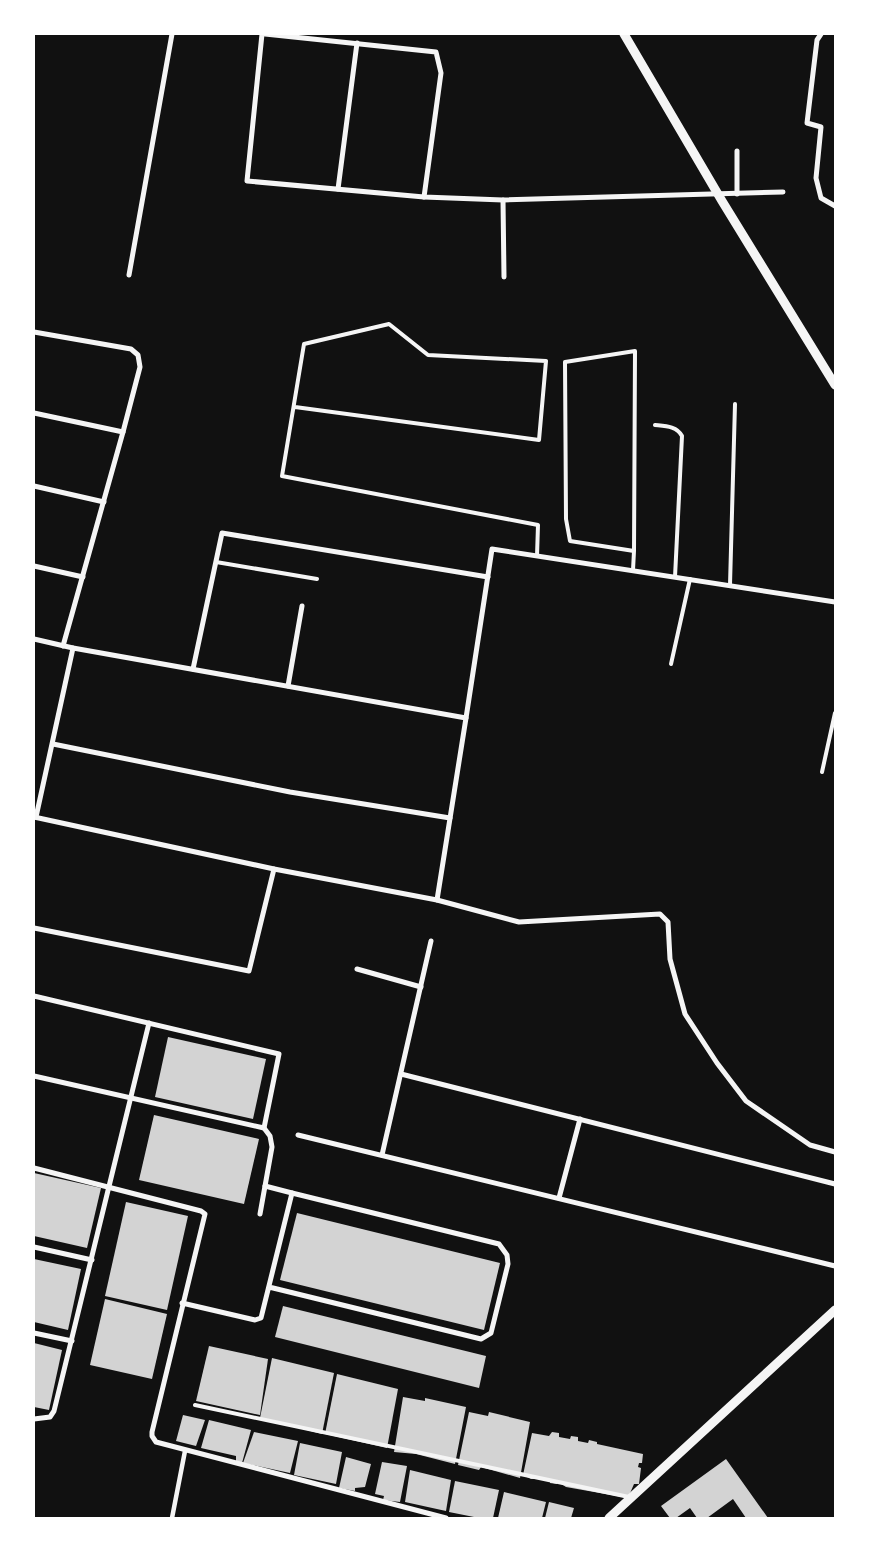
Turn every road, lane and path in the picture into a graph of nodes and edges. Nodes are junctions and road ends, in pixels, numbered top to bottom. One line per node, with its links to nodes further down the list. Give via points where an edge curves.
1 (172, 34): 14 (street)
2 (264, 34): 5 (street); 7 (street, via 247,181)
3 (821, 34): 13 (street, via 817,40 807,123 821,127 816,178 821,198)
4 (627, 35): 10 (street)
5 (357, 43): 7 (street); 11 (street, via 436,52 441,73)
6 (737, 151): 9 (street)
7 (338, 189): 11 (street)
8 (783, 192): 9 (street)
9 (737, 194): 10 (street)
10 (718, 195): 12 (street); 17 (street)
11 (424, 197): 12 (street)
12 (503, 200): 15 (street)
13 (835, 206)
14 (129, 275)
15 (504, 277)
16 (34, 332): 22 (street, via 131,349 138,355 140,367)
17 (835, 384)
18 (735, 404): 35 (lane)
19 (295, 407): 19 (lane, via 304,344 389,324 428,355 546,361 539,440); 26 (lane, via 282,476 538,525)
20 (34, 413): 22 (street)
21 (655, 425): 32 (lane, via 670,427 682,436)
22 (123, 432): 24 (street)
23 (34, 486): 24 (street)
24 (104, 502): 30 (street)
25 (634, 550): 25 (lane, via 635,351 565,362 566,519 570,541); 29 (lane)
26 (537, 556): 29 (street); 31 (street, via 492,548)
27 (216, 562): 31 (street, via 222,533); 33 (lane); 42 (street)
28 (34, 566): 30 (street)
29 (634, 570): 32 (street)
30 (83, 577): 39 (street)
31 (488, 577): 45 (street)
32 (675, 577): 34 (street)
33 (317, 579)
34 (690, 579): 35 (street); 41 (lane)
35 (730, 585): 36 (street)
36 (835, 602)
37 (302, 606): 43 (street)
38 (34, 639): 39 (street)
39 (63, 646): 40 (street)
40 (73, 648): 42 (street); 46 (street)
41 (672, 664)
42 (193, 669): 43 (street)
43 (288, 686): 45 (street)
44 (835, 713): 47 (lane)
45 (466, 718): 49 (street)
46 (53, 744): 48 (street); 49 (street, via 290,792)
47 (822, 772)
48 (35, 817): 50 (street)
49 (450, 818): 51 (street)
50 (274, 869): 51 (street); 52 (street, via 249,971)
51 (437, 900): 64 (street, via 519,922 660,914 668,922 670,959 685,1014 717,1063 746,1101 810,1144)
52 (34, 928)
53 (431, 941): 55 (street)
54 (357, 969): 55 (street)
55 (421, 987): 58 (street)
56 (34, 996): 57 (street)
57 (149, 1023): 60 (street); 62 (street, via 279,1054)
58 (400, 1074): 61 (street); 65 (street)
59 (34, 1076): 60 (street)
60 (132, 1098): 62 (street); 69 (street)
61 (580, 1119): 67 (street); 71 (street)
62 (264, 1128): 68 (street, via 272,1147)
63 (298, 1135): 65 (street)
64 (835, 1152)
65 (382, 1155): 71 (street)
66 (34, 1168): 69 (street)
67 (835, 1184)
68 (265, 1186): 70 (street); 72 (street)
69 (110, 1187): 74 (street); 77 (street, via 202,1210 205,1214)
70 (292, 1193): 76 (street); 76 (street, via 499,1244 507,1255 508,1264 491,1333 481,1339)
71 (560, 1198): 75 (street)
72 (260, 1214)
73 (34, 1247): 74 (street)
74 (92, 1260): 80 (street)
75 (835, 1266)
76 (269, 1287): 77 (street, via 258,1320)
77 (182, 1303): 83 (street, via 152,1436 156,1442)
78 (835, 1310): 84 (street)
79 (34, 1333): 80 (street)
80 (72, 1341): 82 (street, via 54,1411 50,1417)
81 (195, 1405): 84 (lane)
82 (34, 1419)
83 (185, 1451): 85 (street); 86 (street)
84 (632, 1498): 87 (street)
85 (172, 1518)
86 (446, 1518)
87 (609, 1518)

